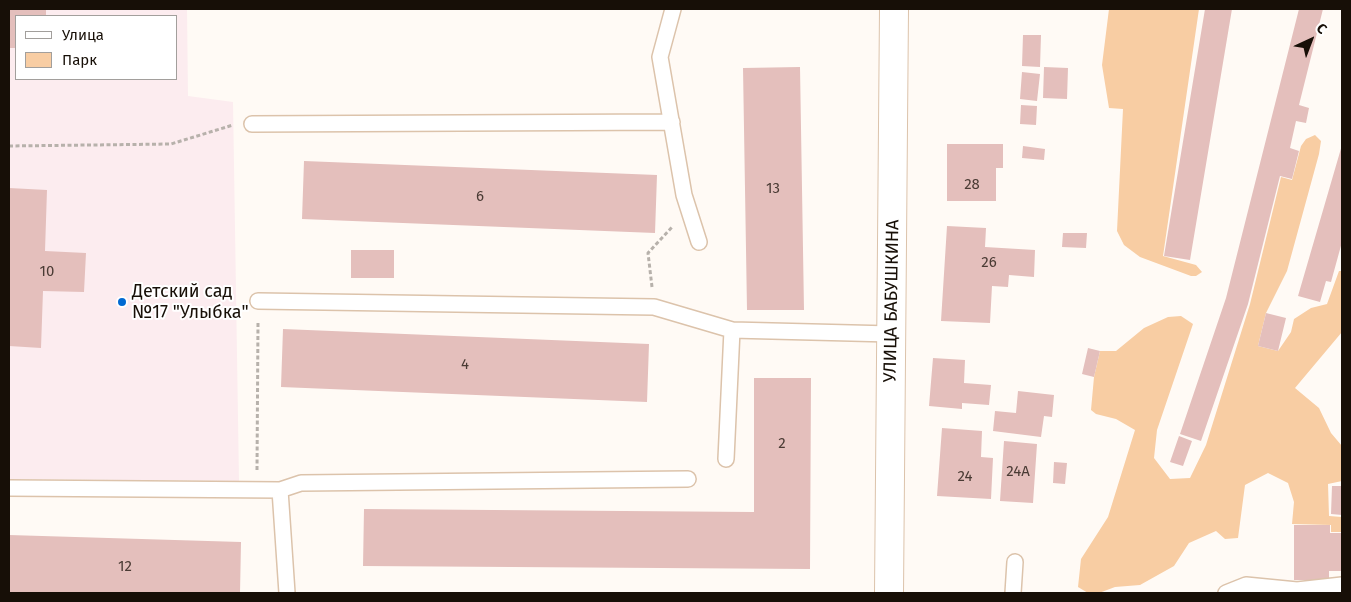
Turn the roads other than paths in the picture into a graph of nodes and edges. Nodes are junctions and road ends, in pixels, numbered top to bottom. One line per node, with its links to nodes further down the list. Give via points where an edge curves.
1 (673, 9): 3 (lane, via 660,57)
2 (894, 9): 8 (street, УЛИЦА БАБУШКИНА)
3 (672, 122): 4 (lane); 5 (lane, via 684,195)
4 (252, 124)
5 (699, 242)
6 (258, 301): 7 (lane, via 654,307)
7 (732, 330): 8 (lane); 9 (lane)
8 (891, 334): 16 (street, УЛИЦА БАБУШКИНА)
9 (726, 459)
10 (688, 479): 12 (lane, via 301,483)
11 (9, 488): 12 (lane)
12 (280, 490): 15 (lane)
13 (1015, 562): 17 (lane)
14 (1342, 584): 18 (lane, via 1297,590 1246,585)
15 (286, 593)
16 (889, 593)
17 (1013, 593)
18 (1226, 593)

